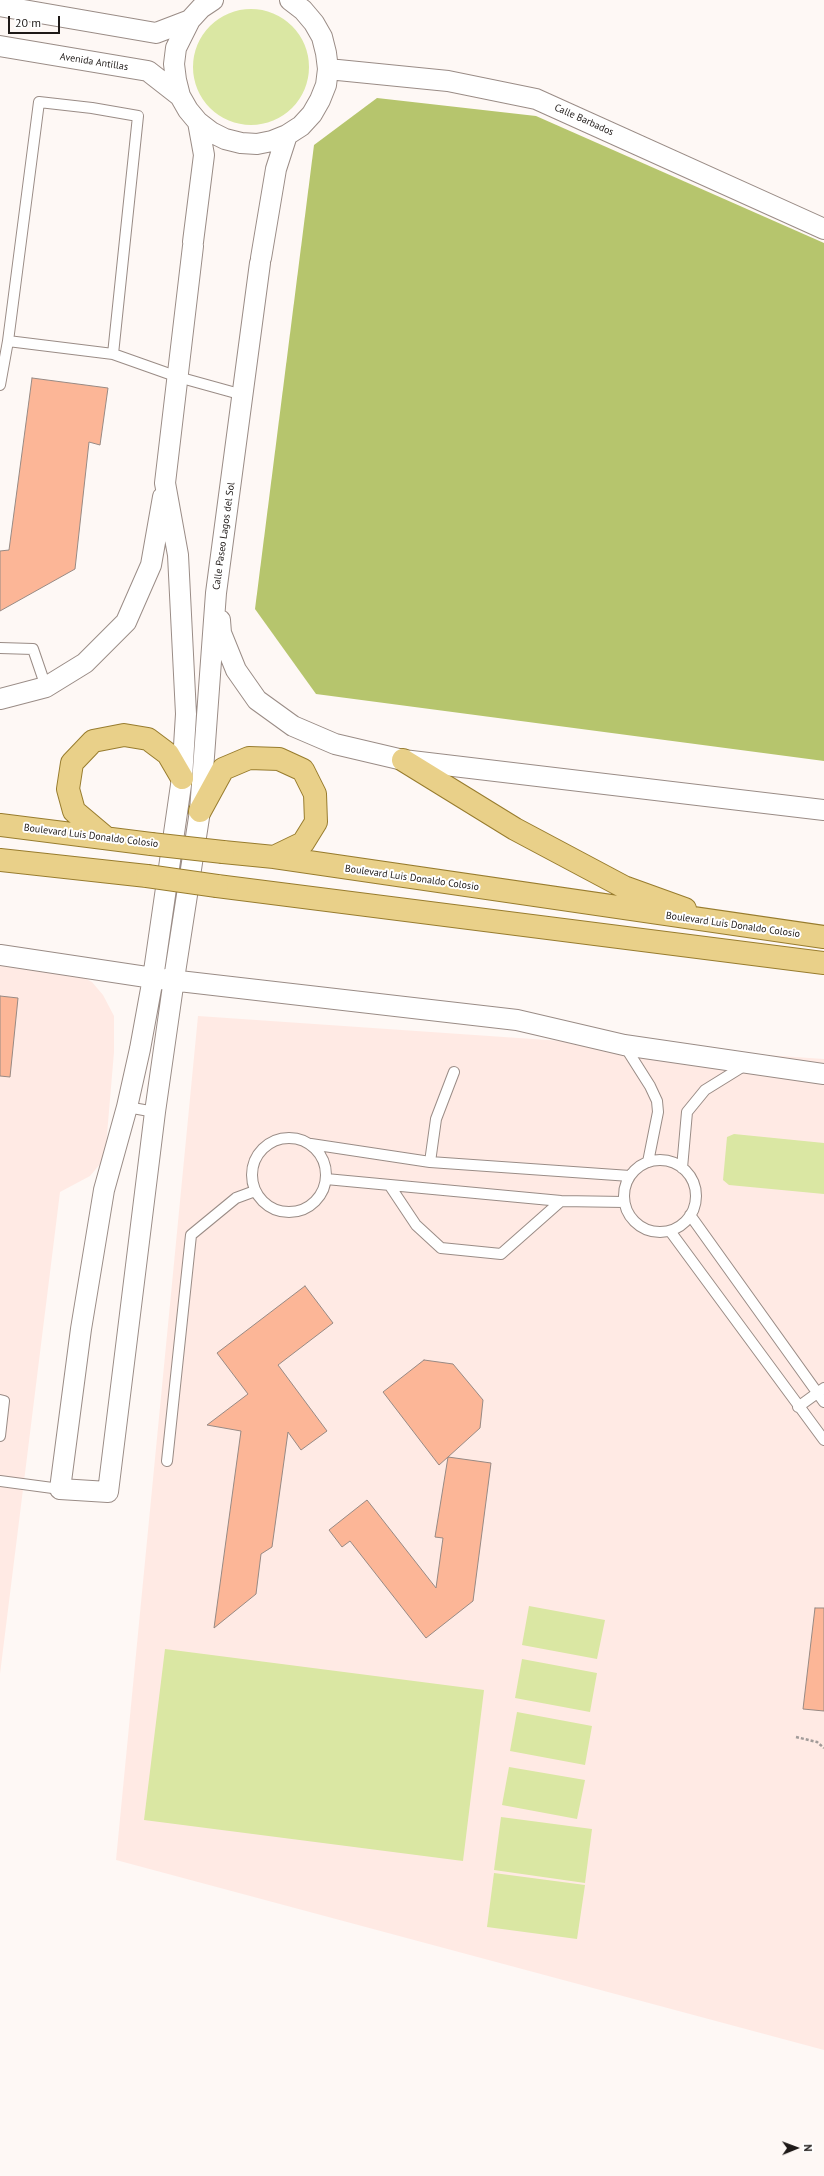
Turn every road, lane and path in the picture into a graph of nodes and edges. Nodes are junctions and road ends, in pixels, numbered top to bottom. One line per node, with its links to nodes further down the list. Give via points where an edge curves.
1 (213, 0): 4 (street)
2 (290, 0): 6 (street, via 307,14 322,37)
3 (0, 6): 4 (street, via 156,33)
4 (190, 20): 7 (street, via 176,48 175,75)
5 (0, 46): 7 (street, Avenida Antillas, via 148,71)
6 (328, 69): 9 (street, via 326,85 312,114); 10 (street, Calle Barbados, via 448,81 536,99)
7 (180, 96): 8 (street)
8 (198, 122): 9 (street, via 225,139 241,143 257,144); 13 (street, via 204,155)
9 (287, 135): 15 (street, Calle Paseo Lagos del Sol, via 276,169)
10 (824, 229)
11 (8, 340): 12 (lane); 12 (lane, via 39,102 92,108 138,116); 14 (lane)
12 (113, 354): 13 (lane)
13 (178, 377): 15 (lane); 16 (street)
14 (0, 385)
15 (243, 395): 17 (street, Calle Paseo Lagos del Sol)
16 (166, 483): 19 (street, via 151,565 126,622 85,663); 22 (street, via 178,563 186,714)
17 (216, 593): 21 (street, via 221,633 236,670 257,700 293,726 335,744); 24 (street, Calle Paseo Lagos del Sol)
18 (0, 648): 19 (lane, via 33,649)
19 (46, 687): 20 (street)
20 (0, 699)
21 (403, 760): 23 (street); 31 (main road, via 515,829 624,887)
22 (182, 778): 28 (main road, via 168,754 148,739 124,734 93,741 72,763 68,789 74,811); 35 (street)
23 (824, 810)
24 (200, 811): 29 (main road, via 223,769 249,758 279,759 303,770 315,794 316,822 303,843); 36 (street, Calle Paseo Lagos del Sol)
25 (0, 817): 27 (main road)
26 (0, 825): 27 (main road, Boulevard Luis Donaldo Colosio)
27 (40, 830): 28 (main road, Boulevard Luis Donaldo Colosio)
28 (106, 838): 29 (main road, Boulevard Luis Donaldo Colosio, bridge)
29 (274, 857): 31 (main road, Boulevard Luis Donaldo Colosio)
30 (0, 860): 34 (main road, bridge, via 147,876)
31 (731, 925): 32 (main road, Boulevard Luis Donaldo Colosio)
32 (824, 937)
33 (0, 955): 35 (street)
34 (824, 963)
35 (153, 978): 36 (street); 41 (street)
36 (174, 978): 37 (street, via 516,1020); 42 (street, Calle Paseo Lagos del Sol)
37 (624, 1045): 38 (street); 45 (lane, via 657,1101 658,1112)
38 (751, 1062): 40 (street); 46 (lane, via 704,1090 687,1112)
39 (454, 1072): 44 (lane, via 436,1119)
40 (824, 1074)
41 (127, 1107): 42 (lane); 63 (street, via 104,1190 81,1329)
42 (155, 1112): 63 (street, Calle Paseo Lagos del Sol, via 108,1492)
43 (311, 1144): 44 (lane); 48 (lane, via 324,1160); 50 (lane, via 288,1137 265,1146 257,1155 252,1167)
44 (430, 1162): 47 (lane)
45 (648, 1162): 46 (lane, via 660,1160); 47 (lane)
46 (682, 1168): 53 (lane, via 689,1175 694,1190 694,1206)
47 (630, 1176): 52 (lane, via 626,1184)
48 (326, 1179): 49 (lane); 50 (lane, via 323,1191 316,1201 296,1212 272,1208)
49 (390, 1186): 51 (lane); 51 (lane, via 416,1225 442,1248 501,1254)
50 (255, 1191): 61 (lane, via 236,1198 191,1235)
51 (561, 1202): 52 (lane)
52 (624, 1202): 54 (lane, via 628,1214 646,1230 658,1233)
53 (690, 1215): 54 (lane, via 682,1225); 55 (lane)
54 (670, 1231): 58 (lane)
55 (821, 1390): 57 (lane); 58 (lane)
56 (0, 1400): 59 (lane, via 4,1401)
57 (824, 1402)
58 (798, 1407): 60 (lane)
59 (0, 1436)
60 (824, 1440)
61 (167, 1461)
62 (0, 1481): 63 (lane)
63 (60, 1489)
64 (796, 1737): 65 (path, via 817,1742)
65 (824, 1748)

